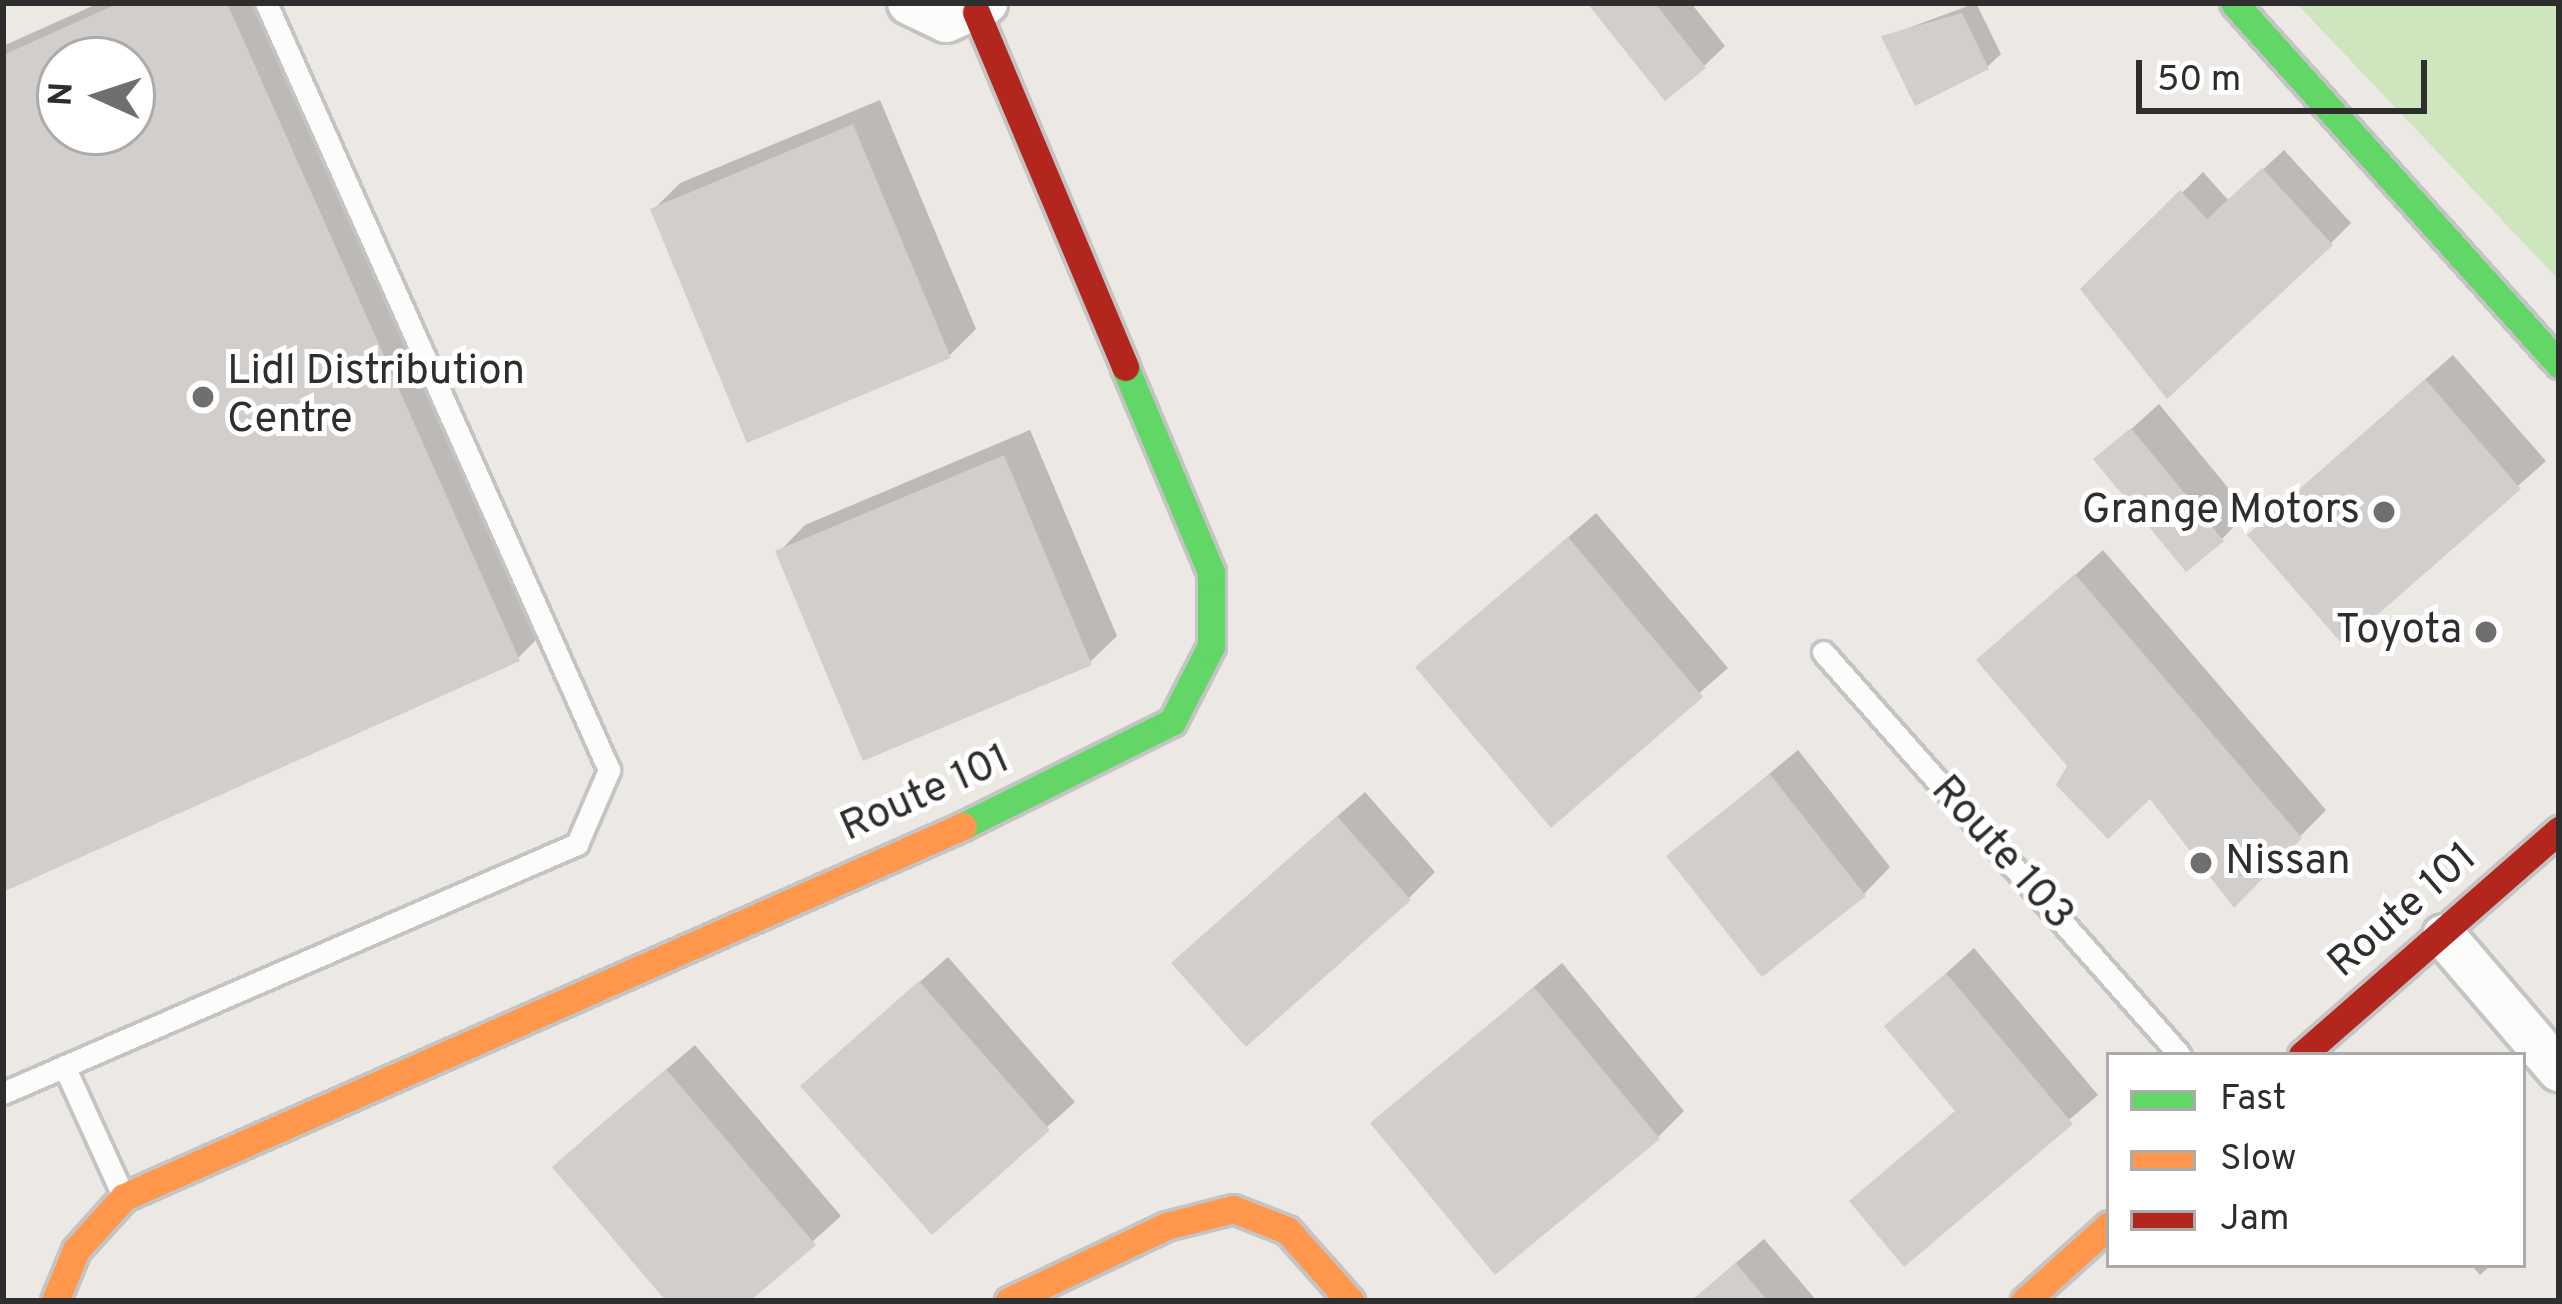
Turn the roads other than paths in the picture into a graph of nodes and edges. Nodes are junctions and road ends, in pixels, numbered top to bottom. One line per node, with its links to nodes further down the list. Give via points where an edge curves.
1 (266, 3): 11 (lane, via 609,770 577,844)
2 (909, 3): 4 (street, via 946,21)
3 (2234, 3): 5 (street)
4 (981, 7): 14 (street, Route 101, via 1211,572 1211,646 1172,722 1122,755)
5 (2559, 364)
6 (1823, 652): 9 (lane, Route 103)
7 (2559, 830): 8 (street, Route 101)
8 (2444, 936): 10 (street, Route 101); 12 (street)
9 (2177, 1052)
10 (2306, 1052)
11 (64, 1066): 13 (lane); 14 (lane)
12 (2559, 1070)
13 (3, 1093)
14 (124, 1197): 17 (street, Route 101, via 76,1250)
15 (2106, 1228): 16 (street)
16 (2032, 1299)
17 (56, 1301)
18 (1009, 1301): 19 (street, via 1166,1226 1233,1208 1287,1230)
19 (1350, 1301)

